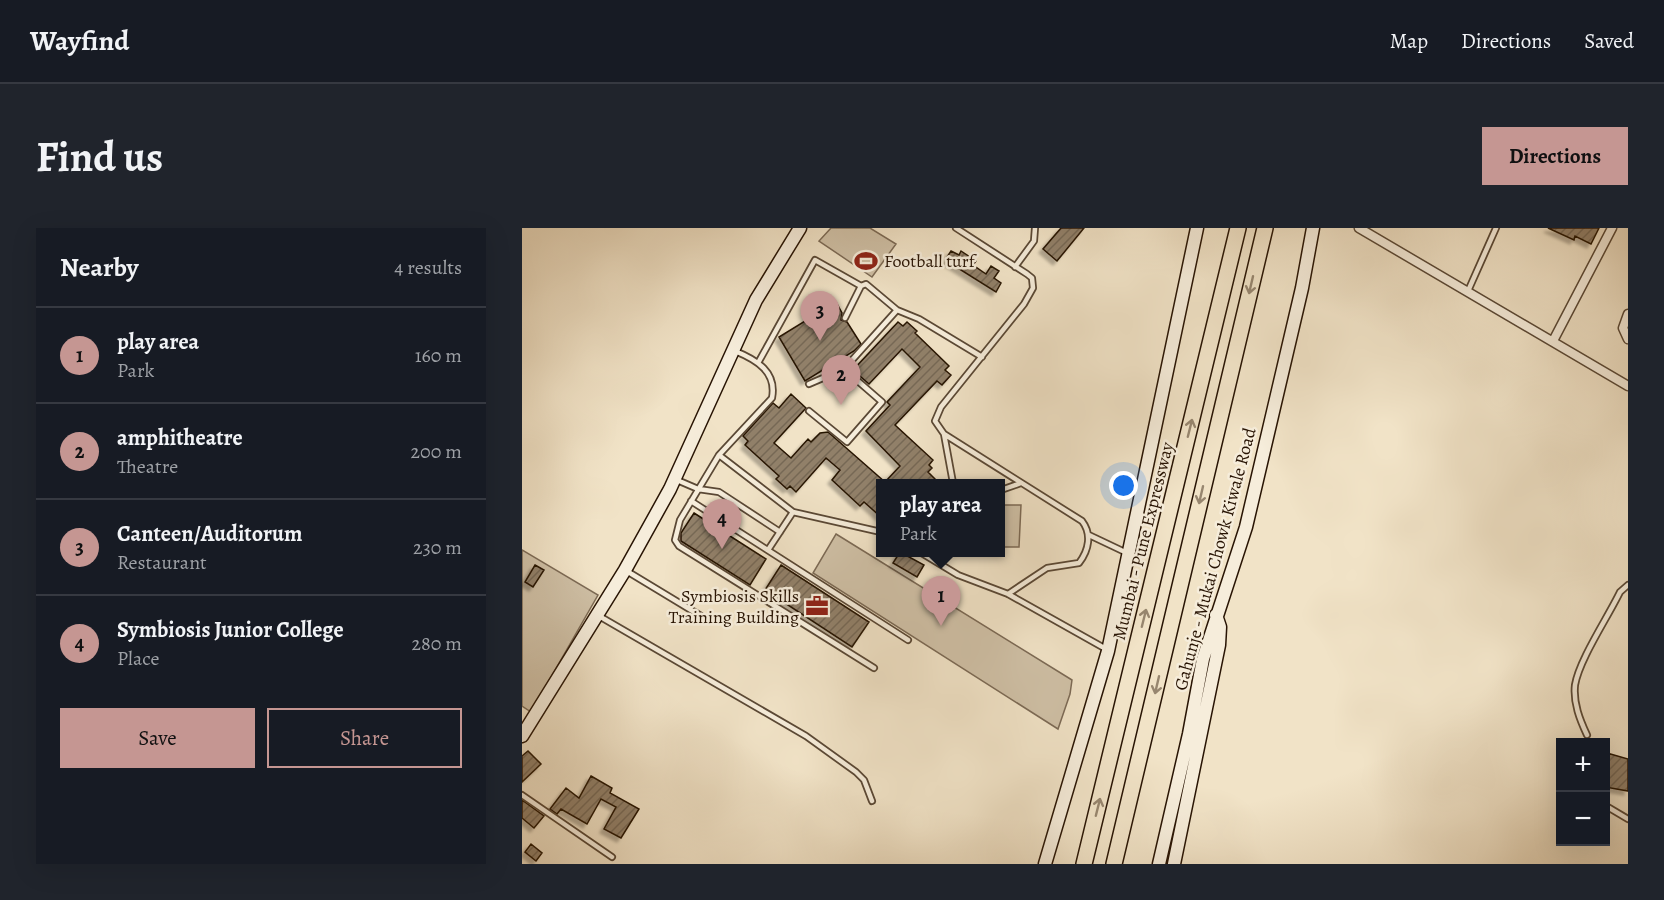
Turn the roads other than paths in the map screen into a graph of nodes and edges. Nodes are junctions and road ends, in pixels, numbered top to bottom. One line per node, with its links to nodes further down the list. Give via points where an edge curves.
1 (800, 228): 19 (street, via 756,300)
2 (956, 228): 11 (lane)
3 (1035, 228): 11 (lane, via 1034,241)
4 (1197, 228): 39 (street)
5 (1238, 228): 58 (highway, Mumbai - Pune Expressway, one-way to 5)
6 (1264, 228): 59 (highway, one-way to 59)
7 (1313, 228): 45 (street, Gahunje - Mukai Chowk Kiwale Road, via 1246,527)
8 (1359, 228): 13 (street)
9 (1496, 228): 13 (lane)
10 (1612, 228): 18 (street)
11 (1015, 267): 20 (lane, via 1032,278 1033,293)
12 (861, 286): 14 (lane, via 866,284); 16 (lane); 21 (lane, via 815,260)
13 (1468, 291): 18 (street)
14 (897, 309): 20 (lane); 22 (lane)
15 (1628, 314): 17 (street, via 1623,328)
16 (845, 318)
17 (1628, 339)
18 (1553, 341): 24 (street)
19 (733, 350): 21 (lane); 28 (street)
20 (982, 357): 26 (lane, via 937,414 935,421)
21 (758, 363): 27 (lane, via 773,380 772,398)
22 (844, 369): 23 (lane); 25 (lane, via 882,402 847,442)
23 (809, 384)
24 (1627, 384)
25 (809, 411)
26 (945, 434): 29 (lane); 30 (lane)
27 (719, 455): 31 (lane); 34 (lane)
28 (674, 478): 31 (lane); 41 (street)
29 (951, 479)
30 (1022, 483): 32 (lane); 37 (lane, via 1082,520)
31 (698, 489): 33 (lane); 36 (lane, via 719,492)
32 (1005, 489)
33 (691, 501): 38 (lane); 49 (lane, via 675,533 679,546)
34 (792, 512): 35 (lane); 36 (lane)
35 (876, 531)
36 (780, 532): 38 (lane)
37 (1089, 535): 39 (lane); 43 (lane, via 1080,563 1047,568)
38 (768, 550): 47 (lane)
39 (1129, 554): 48 (street)
40 (928, 557): 43 (lane, via 958,575)
41 (625, 570): 44 (street); 46 (lane)
42 (1628, 585): 51 (lane, via 1620,592 1575,686 1578,711)
43 (1008, 594): 48 (lane)
44 (597, 614): 50 (street); 53 (lane, via 806,736 856,772 864,780)
45 (1215, 614): 60 (street, Gahunje - Mukai Chowk Kiwale Road); 61 (street, via 1220,627 1219,645)
46 (701, 616)
47 (908, 640)
48 (1108, 651): 57 (street)
49 (874, 668)
50 (522, 735)
51 (1587, 735)
52 (522, 795): 56 (lane)
53 (872, 801)
54 (1610, 809): 55 (lane)
55 (1628, 819)
56 (612, 857)
57 (1045, 864)
58 (1084, 864)
59 (1114, 864)
60 (1159, 864)
61 (1174, 864)

